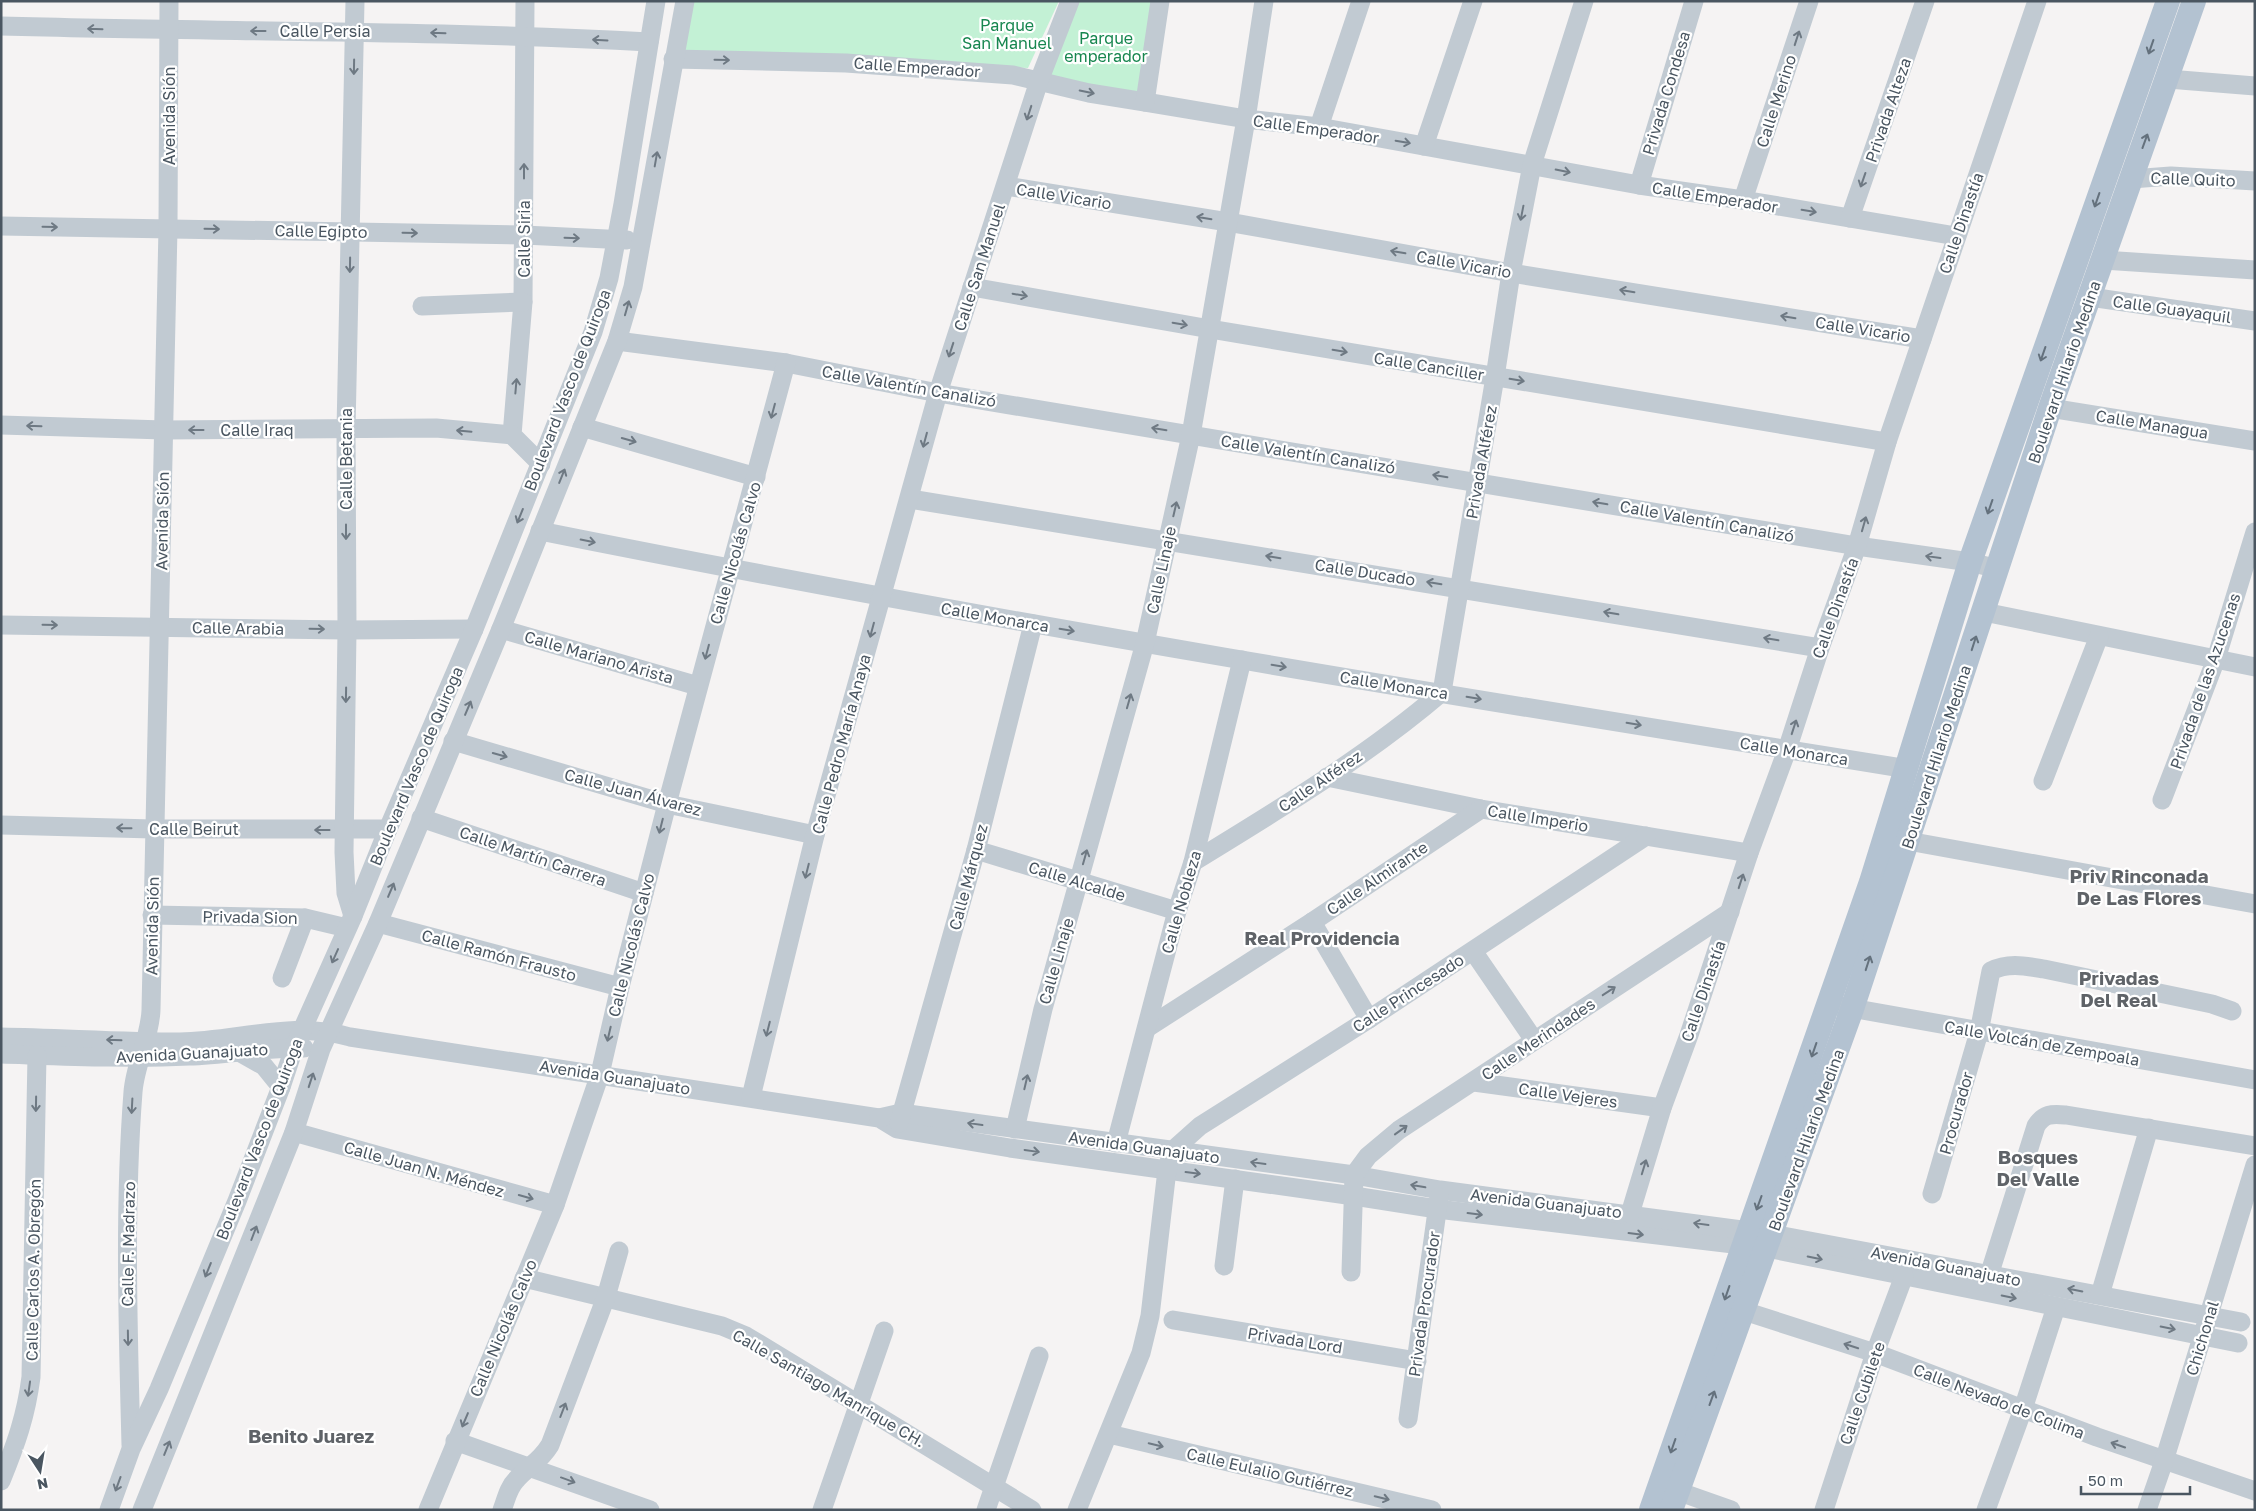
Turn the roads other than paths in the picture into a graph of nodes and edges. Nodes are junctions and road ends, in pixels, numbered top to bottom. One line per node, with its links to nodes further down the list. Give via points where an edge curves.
1 (168, 1): 19 (street, Avenida Sión)
2 (355, 1): 20 (street, Calle Betania)
3 (524, 1): 21 (street, Calle Siria)
4 (656, 1): 22 (street, Boulevard Vasco de Quiroga)
5 (685, 1): 23 (street, Boulevard Vasco de Quiroga)
6 (1070, 1): 25 (street, Calle San Manuel)
7 (1160, 1): 27 (street)
8 (1264, 1): 28 (street, Calle Linaje)
9 (1362, 1): 29 (street)
10 (1473, 1): 30 (street)
11 (1584, 1): 31 (street, Privada Alférez)
12 (1694, 1): 35 (street, Privada Condesa)
13 (1809, 1): 36 (street, Calle Merino, one-way to 13)
14 (1925, 1): 37 (street, Privada Alteza, one-way to 37)
15 (2037, 1): 43 (street, Calle Dinastía)
16 (2168, 1): 77 (main road, Boulevard Hilario Medina, one-way to 77)
17 (2194, 1): 24 (main road, Boulevard Hilario Medina)
18 (1, 26): 19 (street, Calle Persia, one-way to 18)
19 (169, 31): 20 (street, Calle Persia, one-way to 19); 40 (street, Avenida Sión)
20 (355, 31): 21 (street, Calle Persia, one-way to 20); 41 (street, Calle Betania, one-way to 41)
21 (525, 35): 22 (street, Calle Persia, one-way to 21); 42 (street, Calle Siria, one-way to 21)
22 (649, 42): 44 (street, Boulevard Vasco de Quiroga)
23 (673, 59): 25 (street, Calle Emperador, one-way to 25, via 855,63 976,71); 45 (street, Boulevard Vasco de Quiroga, one-way to 23)
24 (2168, 79): 26 (street); 32 (main road, Boulevard Hilario Medina, one-way to 24)
25 (1039, 81): 27 (street, Calle Emperador, one-way to 27); 34 (street, Calle San Manuel, one-way to 34)
26 (2255, 86)
27 (1145, 102): 28 (street, Calle Emperador)
28 (1246, 119): 29 (street, Calle Emperador); 38 (street, Calle Linaje)
29 (1319, 128): 30 (street, Calle Emperador, one-way to 30)
30 (1424, 146): 31 (street, Calle Emperador)
31 (1532, 165): 35 (street, Calle Emperador, one-way to 35); 48 (street, Privada Alférez, one-way to 48)
32 (2131, 179): 33 (street, Calle Quito, via 2171,176); 46 (main road, Boulevard Hilario Medina)
33 (2255, 181)
34 (1006, 186): 38 (street, Calle Vicario, one-way to 34); 49 (street, Calle San Manuel)
35 (1639, 186): 36 (street, Calle Emperador)
36 (1743, 200): 37 (street, Calle Emperador, one-way to 37)
37 (1850, 218): 43 (street, Calle Emperador)
38 (1228, 222): 48 (street, Calle Vicario, one-way to 38); 54 (street, Calle Linaje)
39 (1, 226): 40 (street, Calle Egipto, one-way to 40)
40 (168, 228): 41 (street, Calle Egipto, one-way to 41); 63 (street, Avenida Sión)
41 (351, 232): 42 (street, Calle Egipto, one-way to 42); 64 (street, Calle Betania, one-way to 64)
42 (524, 235): 44 (street, Calle Egipto, one-way to 44); 51 (street, Calle Siria)
43 (1956, 236): 55 (street, Calle Dinastía)
44 (616, 240): 45 (street, Calle Egipto); 69 (street, Boulevard Vasco de Quiroga, via 602,307)
45 (641, 241): 56 (street, Boulevard Vasco de Quiroga, one-way to 45, via 633,287)
46 (2103, 260): 47 (street); 50 (main road, Boulevard Hilario Medina)
47 (2255, 270)
48 (1510, 272): 55 (street, Calle Vicario, one-way to 48); 58 (street, Privada Alférez)
49 (972, 287): 54 (street, Calle Canciller, one-way to 54); 59 (street, Calle San Manuel, one-way to 59)
50 (2090, 297): 53 (street, Calle Guayaquil); 60 (main road, Boulevard Hilario Medina)
51 (523, 302): 52 (street); 65 (street, Calle Siria, one-way to 51)
52 (422, 306)
53 (2255, 321)
54 (1210, 329): 58 (street, Calle Canciller, one-way to 58); 66 (street, Calle Linaje)
55 (1922, 339): 68 (street, Calle Dinastía)
56 (617, 341): 57 (street, Calle Valentín Canalizó); 62 (street, Boulevard Vasco de Quiroga)
57 (786, 363): 59 (street, Calle Valentín Canalizó); 70 (street, Calle Nicolás Calvo, one-way to 70)
58 (1495, 377): 68 (street, Calle Canciller, one-way to 68); 71 (street, Privada Alférez)
59 (938, 392): 66 (street, Calle Valentín Canalizó, one-way to 59); 72 (street, Calle Pedro María Anaya, one-way to 72)
60 (2050, 408): 67 (street, Calle Managua); 78 (main road, Boulevard Hilario Medina)
61 (1, 425): 63 (street, Calle Iraq, one-way to 61)
62 (582, 427): 70 (street, one-way to 70); 73 (street, Boulevard Vasco de Quiroga, one-way to 62)
63 (164, 430): 64 (street, Calle Iraq, one-way to 63); 85 (street, Avenida Sión)
64 (346, 430): 65 (street, Calle Iraq, one-way to 64, via 436,428); 88 (street, Calle Betania, one-way to 88)
65 (512, 434): 69 (street)
66 (1191, 435): 71 (street, Calle Valentín Canalizó, one-way to 66); 75 (street, Calle Linaje, one-way to 66)
67 (2255, 441)
68 (1887, 442): 76 (street, Calle Dinastía, one-way to 68)
69 (541, 464): 86 (street, Boulevard Vasco de Quiroga, one-way to 86)
70 (756, 477): 79 (street, Calle Nicolás Calvo)
71 (1477, 482): 76 (street, Calle Valentín Canalizó, one-way to 71); 80 (street, Privada Alférez)
72 (910, 498): 75 (street, Calle Ducado); 81 (street, Calle Pedro María Anaya)
73 (540, 531): 79 (street, Calle Monarca, one-way to 79); 87 (street, Boulevard Vasco de Quiroga)
74 (2255, 532): 92 (street, Privada de las Azucenas)
75 (1168, 540): 80 (street, Calle Ducado, one-way to 75); 90 (street, Calle Linaje)
76 (1857, 546): 77 (street, Calle Valentín Canalizó, one-way to 76); 91 (street, Calle Dinastía)
77 (1970, 562): 78 (street, Calle Valentín Canalizó); 99 (main road, Boulevard Hilario Medina)
78 (1998, 569): 82 (main road, Boulevard Hilario Medina)
79 (730, 570): 81 (street, Calle Monarca); 95 (street, Calle Nicolás Calvo, one-way to 95)
80 (1460, 587): 91 (street, Calle Ducado, one-way to 80); 96 (street, Privada Alférez)
81 (881, 597): 84 (street, Calle Monarca); 110 (street, Calle Pedro María Anaya, one-way to 110)
82 (1984, 612): 89 (street); 112 (main road, Boulevard Hilario Medina, one-way to 82)
83 (1, 624): 85 (street, Calle Arabia, one-way to 85)
84 (1033, 624): 90 (street, Calle Monarca, one-way to 90); 113 (street, Calle Márquez)
85 (160, 626): 88 (street, Calle Arabia, one-way to 88); 107 (street, Avenida Sión)
86 (474, 629): 88 (street, Calle Arabia); 109 (street, Boulevard Vasco de Quiroga)
87 (501, 629): 95 (street, Calle Mariano Arista); 97 (street, Boulevard Vasco de Quiroga, one-way to 87)
88 (346, 630): 108 (street, Calle Betania, one-way to 108)
89 (2100, 636): 92 (street); 101 (street)
90 (1145, 643): 93 (street, Calle Monarca); 116 (street, Calle Linaje, one-way to 90)
91 (1820, 648): 98 (street, Calle Dinastía, one-way to 91)
92 (2216, 659): 94 (street); 102 (street, Privada de las Azucenas)
93 (1242, 660): 96 (street, Calle Monarca, one-way to 96); 115 (street, Calle Nobleza)
94 (2255, 667)
95 (698, 686): 103 (street, Calle Nicolás Calvo)
96 (1442, 692): 98 (street, Calle Monarca, one-way to 98); 100 (street, Calle Alférez)
97 (454, 741): 103 (street, Calle Juan Álvarez, one-way to 103); 105 (street, Boulevard Vasco de Quiroga)
98 (1787, 750): 99 (street, Calle Monarca); 114 (street, Calle Dinastía)
99 (1908, 769): 129 (main road, Boulevard Hilario Medina)
100 (1327, 777): 104 (street, Calle Imperio); 115 (street, Calle Alférez)
101 (2043, 781)
102 (2162, 800)
103 (667, 804): 110 (street, Calle Juan Álvarez); 117 (street, Calle Nicolás Calvo, one-way to 117)
104 (1481, 809): 111 (street, Calle Imperio); 124 (street, Calle Almirante)
105 (421, 818): 117 (street, Calle Martín Carrera); 125 (street, Boulevard Vasco de Quiroga, one-way to 105)
106 (1, 825): 107 (street, Calle Beirut, one-way to 106)
107 (153, 829): 108 (street, Calle Beirut, one-way to 107); 121 (street, Avenida Sión)
108 (344, 830): 109 (street, Calle Beirut); 123 (street, Calle Betania)
109 (388, 830): 123 (street, Boulevard Vasco de Quiroga)
110 (815, 835): 150 (street, Calle Pedro María Anaya, one-way to 150)
111 (1646, 836): 114 (street, Calle Imperio); 126 (street, Calle Princesado)
112 (1908, 841): 118 (street); 130 (main road, Boulevard Hilario Medina, one-way to 112)
113 (976, 850): 116 (street, Calle Alcalde); 152 (street, Calle Márquez)
114 (1749, 853): 120 (street, Calle Dinastía, one-way to 114)
115 (1193, 862): 119 (street, Calle Nobleza)
116 (1078, 882): 119 (street, Calle Alcalde); 154 (street, Calle Linaje, one-way to 116, via 1043,1009)
117 (644, 893): 128 (street, Calle Nicolás Calvo)
118 (2255, 904)
119 (1178, 911): 133 (street, Calle Nobleza)
120 (1730, 912): 139 (street, Calle Merindades, one-way to 120); 151 (street, Calle Dinastía)
121 (152, 915): 122 (street, Privada Sion); 141 (street, Avenida Sión, via 151,1016)
122 (305, 918): 123 (street, Privada Sion); 127 (street)
123 (350, 922): 134 (street, Boulevard Vasco de Quiroga, one-way to 134)
124 (1312, 922): 132 (street); 133 (street, Calle Almirante)
125 (378, 923): 128 (street, Calle Ramón Frausto); 135 (street, Boulevard Vasco de Quiroga)
126 (1473, 951): 132 (street, Calle Princesado); 139 (street)
127 (282, 978)
128 (620, 987): 146 (street, Calle Nicolás Calvo, one-way to 146)
129 (1830, 1004): 130 (street, Calle Volcán de Zempoala); 159 (main road, Boulevard Hilario Medina, one-way to 159)
130 (1852, 1009): 136 (street, Calle Volcán de Zempoala); 159 (main road, Boulevard Hilario Medina)
131 (2232, 1011): 136 (street, Procurador, via 2044,968 2005,966 1992,971 1988,977)
132 (1369, 1019): 158 (street, Calle Princesado, via 1200,1126)
133 (1147, 1028): 156 (street, Calle Nobleza)
134 (302, 1029): 135 (street, Avenida Guanajuato); 140 (street, Boulevard Vasco de Quiroga); 141 (street, Avenida Guanajuato)
135 (330, 1031): 138 (street, Avenida Guanajuato); 142 (street, Boulevard Vasco de Quiroga)
136 (1979, 1032): 147 (street, Calle Volcán de Zempoala); 165 (street, Procurador)
137 (1, 1037): 141 (street, Avenida Guanajuato, one-way to 137)
138 (350, 1037): 142 (street, Avenida Guanajuato); 146 (street, Avenida Guanajuato)
139 (1534, 1040): 148 (street, Calle Merindades)
140 (294, 1048): 142 (street, Avenida Guanajuato); 143 (street, Avenida Guanajuato); 149 (street, Boulevard Vasco de Quiroga)
141 (142, 1049): 143 (street, Avenida Guanajuato); 145 (street, Avenida Guanajuato); 197 (street, Calle F. Madrazo, one-way to 197, via 133,1090 128,1204)
142 (321, 1049): 155 (street, Boulevard Vasco de Quiroga, one-way to 142)
143 (239, 1052): 149 (street, via 264,1066)
144 (1, 1054): 145 (street, Avenida Guanajuato)
145 (37, 1055): 200 (street, Calle Carlos A. Obregón, one-way to 200, via 31,1376 20,1434)
146 (600, 1074): 150 (street, Avenida Guanajuato); 167 (street, Calle Nicolás Calvo)
147 (2255, 1080)
148 (1474, 1082): 151 (street, Calle Vejeres); 162 (street, Calle Merindades, one-way to 148, via 1368,1156 1400,1130)
149 (281, 1087): 197 (street, Boulevard Vasco de Quiroga, one-way to 197, via 159,1389)
150 (751, 1097): 152 (street, Avenida Guanajuato)
151 (1662, 1108): 169 (street, Calle Dinastía, one-way to 151)
152 (899, 1121): 154 (street, Avenida Guanajuato, one-way to 152); 161 (street, Avenida Guanajuato, one-way to 161)
153 (2149, 1128): 157 (street); 175 (street, via 2066,1114 2041,1117); 179 (street)
154 (1015, 1129): 156 (street, Avenida Guanajuato)
155 (294, 1132): 167 (street, Calle Juan N. Méndez, one-way to 167); 204 (street, Boulevard Vasco de Quiroga, one-way to 155)
156 (1116, 1143): 158 (street, Avenida Guanajuato)
157 (2255, 1146)
158 (1172, 1151): 161 (street); 162 (street, Avenida Guanajuato, one-way to 158)
159 (1790, 1152): 170 (main road, Boulevard Hilario Medina, one-way to 170); 171 (main road, Boulevard Hilario Medina)
160 (2255, 1164): 183 (street, Chichonal)
161 (1167, 1170): 163 (street, Avenida Guanajuato, one-way to 163); 195 (street, via 1150,1316 1141,1353)
162 (1354, 1175): 164 (street, Avenida Guanajuato, one-way to 162); 166 (street)
163 (1235, 1179): 166 (street, Avenida Guanajuato); 173 (street)
164 (1440, 1190): 168 (street, Privada Procurador); 169 (street, Avenida Guanajuato)
165 (1932, 1194)
166 (1354, 1196): 168 (street, Avenida Guanajuato); 174 (street)
167 (555, 1205): 177 (street, Calle Nicolás Calvo)
168 (1437, 1209): 170 (street, Avenida Guanajuato, one-way to 170); 191 (street, Privada Procurador)
169 (1630, 1214): 170 (street, Avenida Guanajuato, one-way to 169)
170 (1746, 1239): 171 (street, Avenida Guanajuato); 214 (main road, Boulevard Hilario Medina, one-way to 214)
171 (1770, 1241): 175 (street, Avenida Guanajuato); 176 (street, Avenida Guanajuato, one-way to 176); 182 (main road, Boulevard Hilario Medina)
172 (619, 1251): 180 (street)
173 (1224, 1266)
174 (1351, 1272)
175 (1989, 1273): 178 (street); 179 (street, Avenida Guanajuato, one-way to 175)
176 (1904, 1276): 178 (street, Avenida Guanajuato); 189 (street, Calle Cubilete)
177 (524, 1278): 180 (street, Calle Santiago Manrique CH.); 196 (street, Calle Nicolás Calvo, one-way to 196)
178 (1985, 1292): 181 (street, Avenida Guanajuato, one-way to 181)
179 (2100, 1295): 183 (street, Avenida Guanajuato)
180 (606, 1298): 192 (street, Calle Santiago Manrique CH., via 722,1326 767,1348); 199 (street, one-way to 180, via 550,1445)
181 (2056, 1307): 187 (street, Avenida Guanajuato, one-way to 187); 193 (street)
182 (1744, 1311): 189 (street, Calle Nevado de Colima, one-way to 182); 203 (main road, Boulevard Hilario Medina, one-way to 182)
183 (2209, 1315): 185 (street, Avenida Guanajuato); 187 (street, Chichonal)
184 (1173, 1320): 191 (street, Privada Lord)
185 (2241, 1322)
186 (884, 1331): 192 (street)
187 (2203, 1335): 188 (street, Avenida Guanajuato); 198 (street, Chichonal)
188 (2238, 1343)
189 (1875, 1353): 193 (street, Calle Nevado de Colima); 216 (street, Calle Cubilete)
190 (1039, 1356): 201 (street)
191 (1417, 1361): 194 (street, Privada Procurador)
192 (860, 1406): 201 (street, Calle Santiago Manrique CH.); 209 (street)
193 (2023, 1409): 198 (street, Calle Nevado de Colima, one-way to 193); 217 (street)
194 (1408, 1418)
195 (1109, 1434): 212 (street); 213 (street, Calle Eulalio Gutiérrez, one-way to 213)
196 (455, 1442): 199 (street); 206 (street, Calle Nicolás Calvo)
197 (131, 1449): 205 (street, Boulevard Vasco de Quiroga, one-way to 205)
198 (2164, 1461): 202 (street, Calle Nevado de Colima); 218 (street, Chichonal)
199 (532, 1468): 207 (street, via 516,1480); 208 (street, one-way to 208)
200 (1, 1481)
201 (994, 1485): 210 (street); 211 (street, Calle Santiago Manrique CH.)
202 (2255, 1491)
203 (1674, 1500): 215 (street)
204 (144, 1509)
205 (109, 1510)
206 (428, 1510)
207 (502, 1510)
208 (650, 1510)
209 (822, 1510)
210 (986, 1510)
211 (1032, 1510)
212 (1077, 1510)
213 (1432, 1510)
214 (1651, 1510)
215 (1732, 1510)
216 (1824, 1510)
217 (1986, 1510)
218 (2147, 1510)

